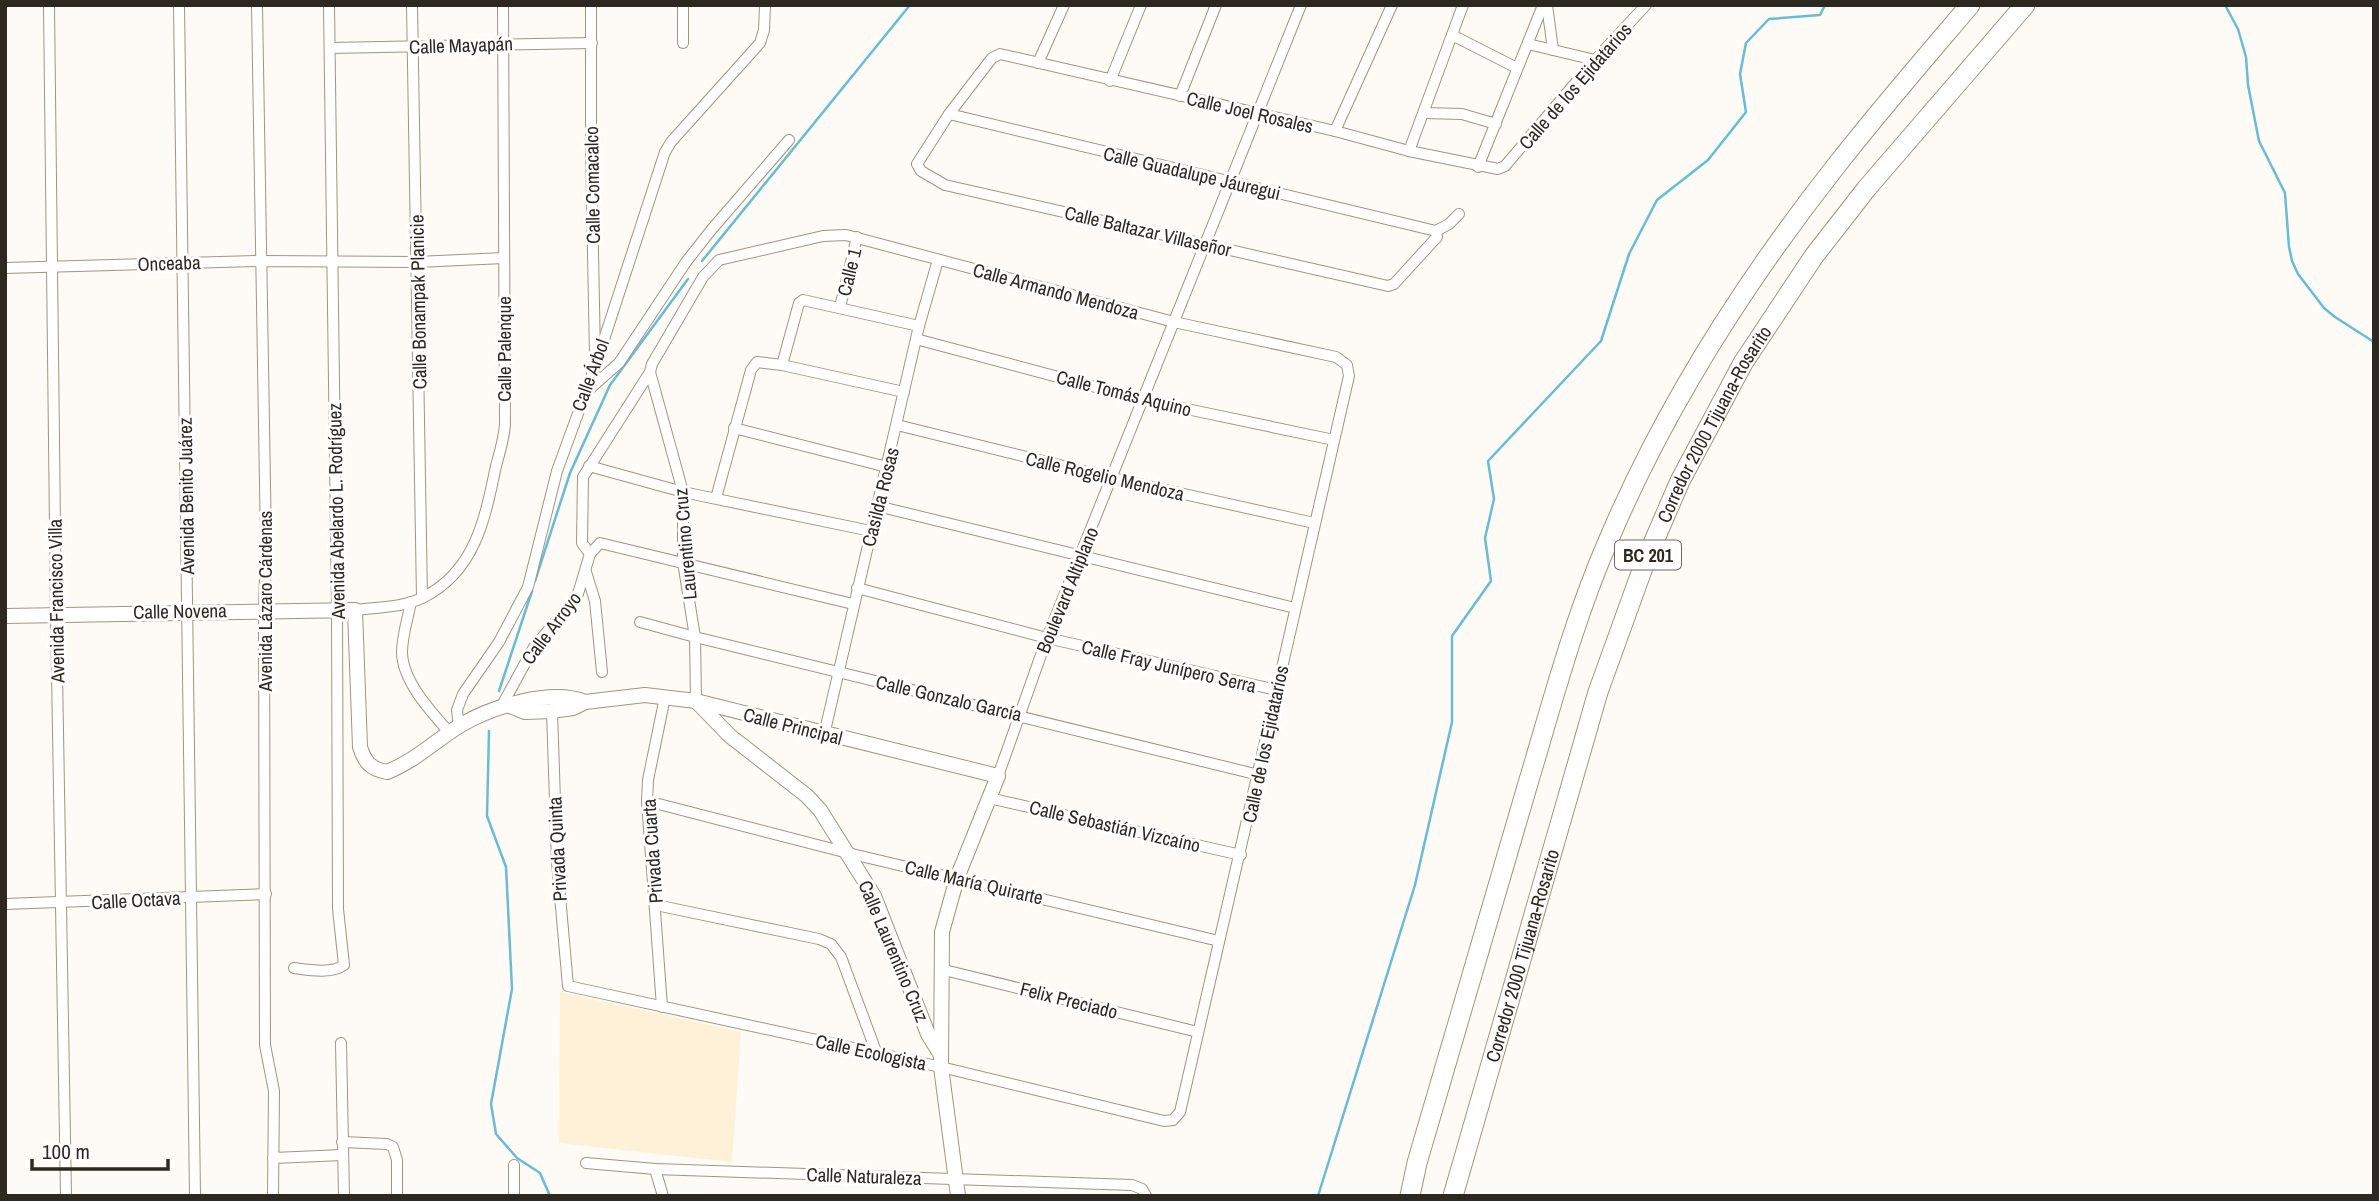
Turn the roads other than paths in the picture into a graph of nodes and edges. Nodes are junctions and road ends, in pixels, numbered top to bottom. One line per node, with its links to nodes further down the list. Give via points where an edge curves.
1 (49, 5): 55 (street, Avenida Francisco Villa)
2 (179, 5): 53 (street, Avenida Benito Juárez)
3 (257, 5): 49 (street, Avenida Lázaro Cárdenas)
4 (328, 5): 26 (street, Avenida Abelardo L. Rodríguez)
5 (412, 5): 25 (street, Calle Bonampak Planicie)
6 (503, 5): 23 (street, Calle Palenque)
7 (591, 5): 21 (street, Calle Comacalco)
8 (683, 5): 22 (street)
9 (765, 5): 61 (street, Calle Árbol, via 760,43 665,152)
10 (1064, 5): 29 (street)
11 (1216, 5): 32 (street)
12 (1301, 5): 35 (street, Boulevard Altiplano)
13 (1392, 5): 37 (street)
14 (1463, 5): 20 (street)
15 (1545, 5): 24 (street); 27 (street)
16 (1646, 5): 28 (street, Calle de los Ejidatarios)
17 (1970, 5): 146 (highway, Corredor 2000 Tijuana-Rosarito / BC 201, via 1837,165 1743,295 1686,388 1614,527 1550,710)
18 (2025, 5): 147 (highway, Corredor 2000 Tijuana-Rosarito / BC 201, via 1814,256 1737,375 1680,481 1598,692)
19 (1138, 6): 31 (street)
20 (1452, 35): 30 (street); 33 (street)
21 (592, 43): 23 (street, Calle Mayapán); 61 (street, Calle Comacalco)
22 (683, 43)
23 (504, 44): 25 (street, Calle Mayapán); 47 (street, Calle Palenque)
24 (1528, 44): 27 (street); 30 (street)
25 (413, 47): 26 (street, Calle Mayapán); 51 (street, Calle Bonampak Planicie)
26 (330, 48): 50 (street, Avenida Abelardo L. Rodríguez)
27 (1553, 50): 28 (street)
28 (1595, 60): 40 (street, Calle de los Ejidatarios)
29 (1038, 63): 31 (street, Calle Joel Rosales); 34 (street, Calle Joel Rosales, via 994,55)
30 (1517, 68): 36 (street)
31 (1110, 81): 32 (street, Calle Joel Rosales)
32 (1180, 96): 35 (street, Calle Joel Rosales)
33 (1423, 113): 36 (street, via 1462,114); 39 (street)
34 (949, 114): 42 (street, Calle Guadalupe Jáuregui); 46 (street, Calle Baltazar Villaseñor, via 917,164 945,185)
35 (1256, 114): 37 (street, Calle Joel Rosales); 42 (street, Boulevard Altiplano)
36 (1496, 124): 41 (street)
37 (1335, 131): 39 (street, Calle Joel Rosales)
38 (789, 140): 52 (street)
39 (1409, 151): 41 (street, Calle Joel Rosales)
40 (1505, 166): 41 (street, Calle Joel Rosales, via 1493,170)
41 (1478, 167)
42 (1230, 183): 44 (street, Calle Guadalupe Jáuregui); 46 (street, Boulevard Altiplano)
43 (1460, 214): 44 (street)
44 (1436, 231): 46 (street, Calle Baltazar Villaseñor, via 1437,237 1391,286)
45 (857, 237): 48 (street, Calle Armando Mendoza); 56 (street, Calle Armando Mendoza, via 835,234 719,260); 57 (street, Calle 1)
46 (1206, 244): 58 (street, Boulevard Altiplano)
47 (504, 258): 51 (street, Onceaba); 84 (street, Calle Palenque, via 503,442 471,553 443,584)
48 (938, 260): 58 (street, Calle Armando Mendoza); 59 (street, Casilda Rosas)
49 (260, 261): 50 (street, Onceaba); 53 (street, Onceaba); 89 (street, Avenida Lázaro Cárdenas)
50 (333, 261): 51 (street, Onceaba); 88 (street, Avenida Abelardo L. Rodríguez)
51 (417, 262): 84 (street, Calle Bonampak Planicie)
52 (686, 262): 56 (street); 66 (street, via 619,363)
53 (182, 263): 55 (street, Onceaba); 91 (street, Avenida Benito Juárez)
54 (5, 268): 55 (street, Onceaba)
55 (52, 268): 92 (street, Avenida Francisco Villa)
56 (703, 277): 64 (street)
57 (840, 307): 59 (street); 62 (street, via 801,301)
58 (1174, 322): 63 (street, Calle Armando Mendoza, via 1336,357); 67 (street, Boulevard Altiplano)
59 (919, 326): 60 (street, Casilda Rosas)
60 (916, 339): 65 (street, Casilda Rosas); 67 (street, Calle Tomás Aquino)
61 (596, 364): 66 (street, Calle Árbol)
62 (782, 365): 65 (street); 69 (street, via 762,361 754,365)
63 (1347, 365): 70 (street, Calle de los Ejidatarios, via 1349,376)
64 (650, 372): 71 (street); 74 (street, Laurentino Cruz)
65 (904, 392): 68 (street, Casilda Rosas)
66 (583, 395): 106 (street, Calle Árbol, via 556,471 528,587 499,642 463,694)
67 (1144, 400): 70 (street, Calle Tomás Aquino); 73 (street, Boulevard Altiplano)
68 (897, 425): 72 (street, Casilda Rosas); 73 (street, Calle Rogelio Mendoza)
69 (734, 428): 72 (street); 75 (street)
70 (1334, 440): 77 (street, Calle de los Ejidatarios)
71 (589, 466): 74 (street); 79 (street, via 583,477 582,543)
72 (887, 467): 76 (street, Casilda Rosas)
73 (1112, 478): 77 (street, Calle Rogelio Mendoza); 80 (street, Boulevard Altiplano)
74 (683, 492): 75 (street); 81 (street, Laurentino Cruz)
75 (716, 498): 78 (street)
76 (877, 506): 78 (street, Casilda Rosas); 80 (street)
77 (1314, 523): 87 (street, Calle de los Ejidatarios)
78 (872, 531): 83 (street, Casilda Rosas)
79 (593, 550): 81 (street, via 605,543); 82 (street, Calle Arroyo)
80 (1080, 557): 87 (street); 96 (street, Boulevard Altiplano)
81 (683, 562): 86 (street); 95 (street, Laurentino Cruz)
82 (586, 572): 97 (street); 103 (street, Calle Arroyo, via 568,610 534,647)
83 (857, 588): 86 (street, Casilda Rosas); 96 (street, Calle Fray Junípero Serra)
84 (422, 598): 85 (street, Calle Palenque)
85 (411, 602): 90 (street, Calle Palenque); 106 (street, via 403,641 404,663 422,700)
86 (853, 604): 98 (street, Casilda Rosas)
87 (1295, 608): 99 (street, Calle de los Ejidatarios)
88 (337, 609): 89 (street, Calle Novena); 90 (street, Calle Novena); 121 (street, Avenida Abelardo L. Rodríguez, via 338,909 344,965 337,969)
89 (264, 610): 91 (street, Calle Novena); 115 (street, Avenida Lázaro Cárdenas)
90 (355, 610): 106 (street, Calle Principal, via 358,736 369,766 387,772)
91 (188, 611): 92 (street, Calle Novena); 116 (street, Avenida Benito Juárez)
92 (56, 615): 93 (street, Calle Novena); 118 (street, Avenida Francisco Villa)
93 (5, 616)
94 (640, 622): 95 (street, Calle Gonzalo García)
95 (695, 637): 98 (street, Calle Gonzalo García); 101 (street, Laurentino Cruz)
96 (1047, 638): 99 (street, Calle Fray Junípero Serra); 105 (street, Boulevard Altiplano)
97 (602, 672)
98 (838, 672): 105 (street, Calle Gonzalo García); 107 (street, Casilda Rosas)
99 (1277, 690): 108 (street, Calle de los Ejidatarios)
100 (665, 697): 101 (street, Calle Principal); 102 (street, Calle Principal); 111 (street, Privada Cuarta)
101 (696, 701): 107 (street, Calle Principal); 112 (street, Calle Laurentino Cruz, via 730,736 814,803)
102 (585, 702): 103 (street, Calle Principal, via 571,697 524,699); 104 (street, Calle Principal)
103 (505, 708): 104 (street, Calle Principal); 106 (street, Calle Principal)
104 (552, 711): 123 (street, Privada Quinta, via 557,862)
105 (1020, 715): 108 (street, Calle Gonzalo García); 109 (street, Boulevard Altiplano)
106 (455, 729)
107 (824, 735): 109 (street, Calle Principal)
108 (1259, 775): 113 (street, Calle de los Ejidatarios)
109 (998, 776): 110 (street, Boulevard Altiplano)
110 (989, 798): 113 (street, Calle Sebastián Vizcaíno); 114 (street, Boulevard Altiplano)
111 (647, 801): 112 (street, Calle María Quirarte); 119 (street, Privada Cuarta)
112 (848, 853): 114 (street, Calle María Quirarte); 128 (street, Calle Laurentino Cruz, via 874,896)
113 (1241, 855): 120 (street, Calle de los Ejidatarios)
114 (957, 878): 120 (street, Calle María Quirarte); 122 (street, Boulevard Altiplano, via 943,921)
115 (266, 894): 116 (street, Calle Octava); 132 (street, Avenida Lázaro Cárdenas, via 265,1045 273,1080)
116 (191, 897): 118 (street, Calle Octava); 139 (street, Avenida Benito Juárez)
117 (5, 904): 118 (street, Calle Octava)
118 (61, 904): 138 (street, Avenida Francisco Villa)
119 (656, 905): 124 (street, Privada Cuarta); 127 (street, via 831,944 841,957)
120 (1220, 941): 125 (street, Calle de los Ejidatarios)
121 (294, 968)
122 (940, 969): 125 (street, Felix Preciado); 128 (street, Boulevard Altiplano)
123 (568, 986): 124 (street, Calle Ecologista)
124 (662, 1007): 127 (street, Calle Ecologista)
125 (1198, 1032): 129 (street, Calle de los Ejidatarios, via 1180,1112)
126 (341, 1043): 130 (street)
127 (877, 1054): 128 (street, Calle Ecologista)
128 (941, 1061): 129 (street, Calle Ecologista); 136 (street, Boulevard Altiplano)
129 (1173, 1120)
130 (342, 1142): 131 (street); 142 (street, via 393,1147)
131 (343, 1155): 132 (street); 141 (street)
132 (273, 1158): 140 (street, Avenida Lázaro Cárdenas)
133 (586, 1163): 135 (street, Calle Naturaleza)
134 (514, 1165): 143 (street)
135 (654, 1169): 136 (street, Calle Naturaleza); 144 (street)
136 (958, 1179): 137 (street, Calle Naturaleza, via 1132,1185); 145 (street, Boulevard Altiplano)
137 (1144, 1192)
138 (66, 1196)
139 (195, 1196)
140 (273, 1196)
141 (344, 1196)
142 (397, 1196)
143 (514, 1196)
144 (663, 1196)
145 (958, 1196)
146 (1410, 1196)
147 (1453, 1196)

